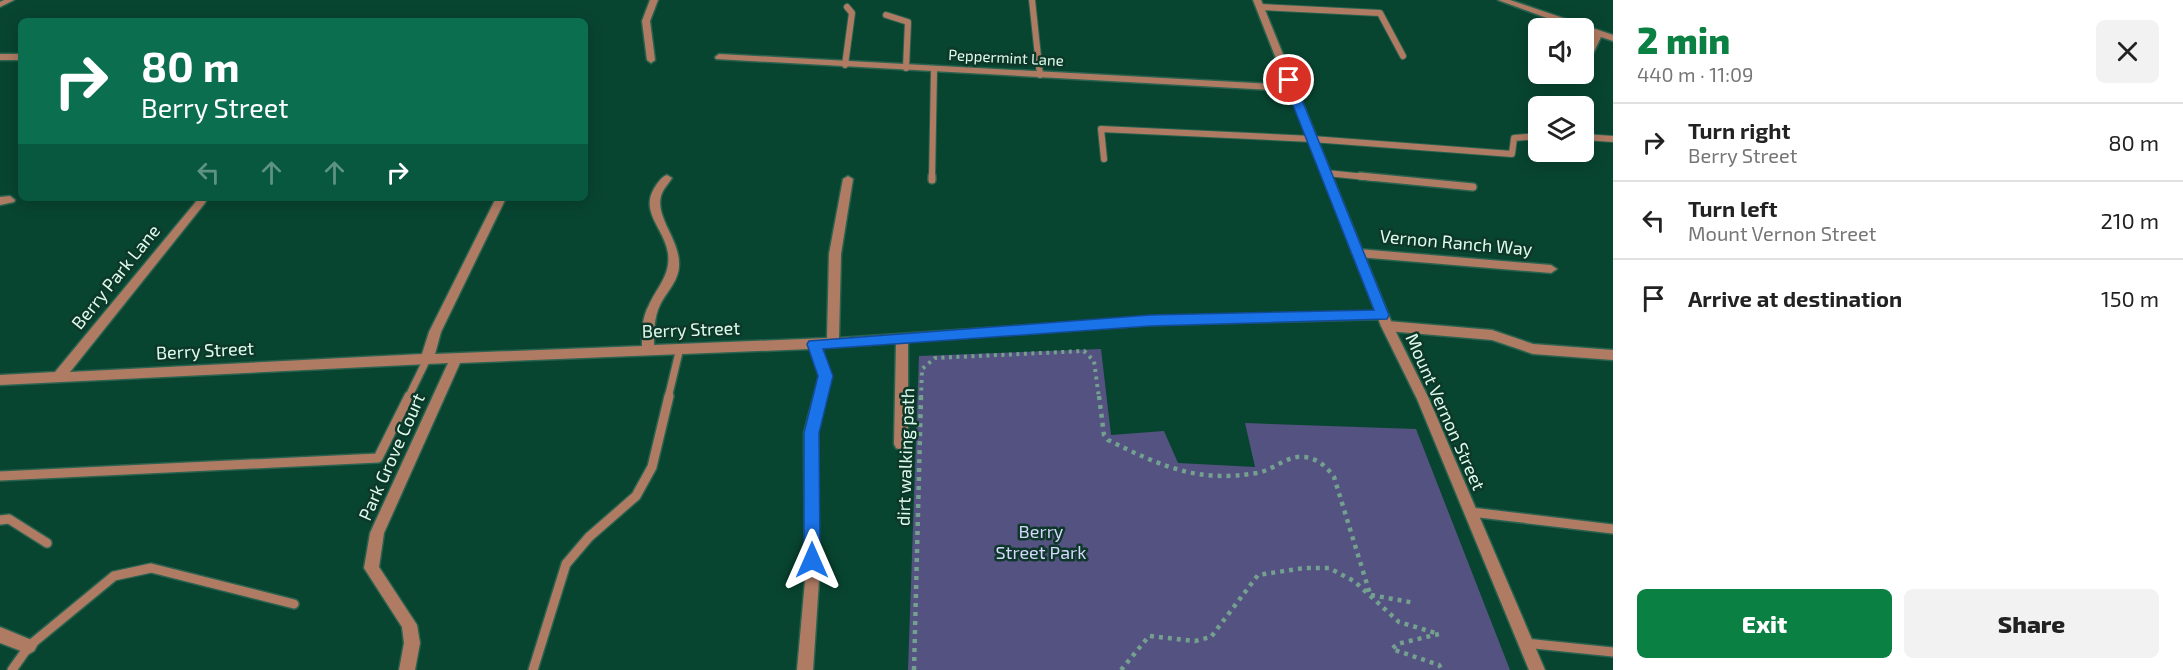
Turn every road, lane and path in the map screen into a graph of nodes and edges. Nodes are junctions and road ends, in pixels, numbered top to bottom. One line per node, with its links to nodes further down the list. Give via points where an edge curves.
1 (10, 0): 6 (street)
2 (654, 0): 18 (street, via 646,21)
3 (1032, 0): 22 (lane)
4 (1502, 0): 9 (street)
5 (1259, 3): 14 (lane, via 1380,13); 23 (street, Mount Vernon Street)
6 (0, 5)
7 (847, 7): 19 (lane, via 852,13)
8 (886, 15): 20 (lane, via 908,22)
9 (1552, 18)
10 (1594, 33): 11 (street)
11 (1598, 34): 12 (street); 13 (street)
12 (1613, 38)
13 (1594, 43)
14 (1403, 56)
15 (0, 57): 16 (street)
16 (18, 57)
17 (718, 57): 19 (street, Peppermint Lane)
18 (651, 60)
19 (845, 64): 20 (street, Peppermint Lane)
20 (906, 68): 21 (street, Peppermint Lane)
21 (934, 69): 22 (street, Peppermint Lane); 32 (lane)
22 (1040, 75): 23 (street, Peppermint Lane)
23 (1292, 88): 26 (street, Mount Vernon Street)
24 (1528, 137): 26 (lane, via 1514,138 1512,154)
25 (1594, 138): 27 (lane)
26 (1312, 139): 28 (lane, via 1101,129); 29 (street, Mount Vernon Street)
27 (1613, 139)
28 (1104, 159)
29 (1326, 173): 33 (lane); 36 (street, Mount Vernon Street)
30 (667, 178): 43 (street, via 652,199 655,213 671,240 674,267 669,284 655,302 647,332)
31 (848, 179): 40 (street, via 835,254)
32 (933, 180)
33 (1473, 187)
34 (201, 201): 47 (street, Berry Park Lane)
35 (500, 201): 46 (street, via 435,332)
36 (1358, 253): 37 (street, Vernon Ranch Way); 38 (street, Mount Vernon Street)
37 (1551, 269)
38 (1385, 321): 39 (street, Berry Street, via 1150,321); 44 (street, Berry Street, via 1492,335 1533,349); 51 (street, Mount Vernon Street)
39 (902, 339): 40 (street, Berry Street); 49 (street)
40 (833, 343): 41 (street, Berry Street)
41 (814, 344): 42 (street, Berry Street); 65 (street, via 825,376 811,433 812,581)
42 (680, 348): 43 (street, Berry Street); 64 (lane, via 652,467 636,496 589,537 566,564)
43 (648, 350): 45 (street, Berry Street)
44 (1613, 355)
45 (456, 358): 46 (street, Berry Street); 63 (street, Park Grove Court, via 377,533 371,568 409,625 412,643)
46 (427, 359): 47 (street, Berry Street); 50 (lane, via 378,458)
47 (59, 376): 48 (street, Berry Street)
48 (1, 381)
49 (901, 444)
50 (0, 476)
51 (1471, 512): 53 (lane); 59 (street, Mount Vernon Street)
52 (0, 520): 54 (lane, via 9,519)
53 (1613, 529)
54 (47, 543)
55 (1370, 594): 56 (path); 66 (path, dirt walking path, via 1334,477 1328,467 1313,458 1291,458 1271,470 1254,473 1195,475 1175,471 1104,435 1094,361 1084,351 935,358 922,369); 67 (path, via 1347,575 1330,568 1309,566 1289,573 1258,575 1211,637 1195,641 1149,636); 68 (path, via 1399,622 1439,634 1397,644 1392,649 1439,665)
56 (1415, 603)
57 (294, 604): 60 (lane, via 151,568 114,576)
58 (0, 634): 60 (street)
59 (1525, 643): 61 (lane); 69 (street, Mount Vernon Street)
60 (29, 646): 62 (lane)
61 (1613, 652)
62 (12, 670)
63 (407, 670)
64 (533, 670)
65 (805, 670)
66 (914, 670)
67 (1121, 670)
68 (1442, 670)
69 (1537, 670)

